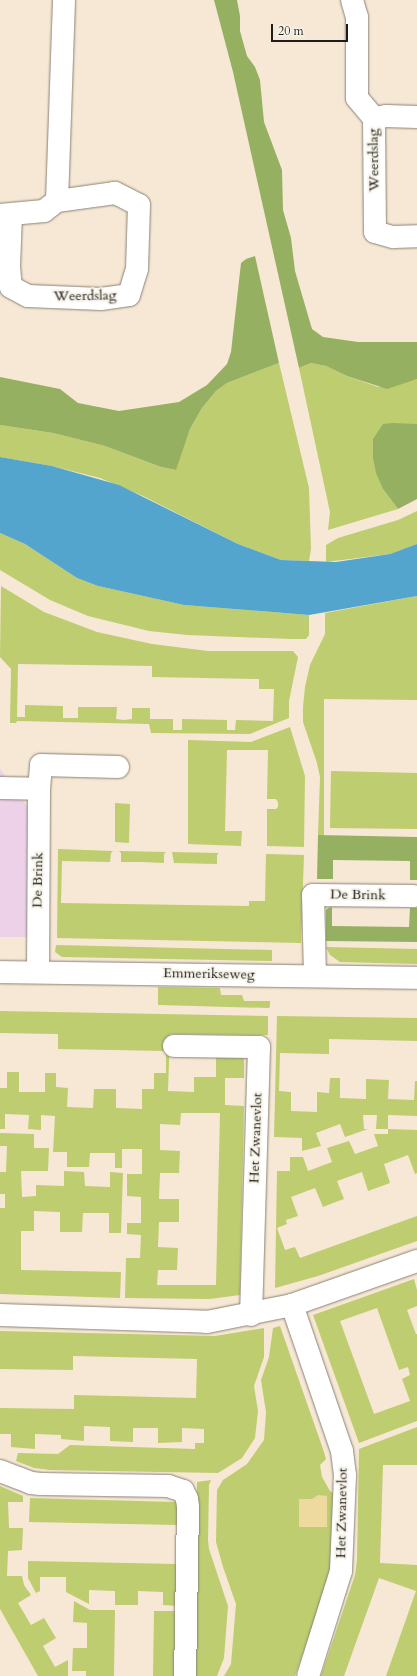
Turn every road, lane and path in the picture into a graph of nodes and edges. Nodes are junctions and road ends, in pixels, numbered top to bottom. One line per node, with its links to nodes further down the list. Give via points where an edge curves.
1 (64, 0): 5 (street)
2 (352, 0): 4 (street, Weerdslag, via 357,18 357,98)
3 (417, 117): 4 (street, Weerdslag)
4 (374, 118): 7 (street, Weerdslag, via 375,232 393,237)
5 (57, 201): 6 (street, Weerdslag, via 44,211); 6 (street, Weerdslag, via 115,192 139,205 137,269 129,295 101,299 28,296 11,287)
6 (5, 215)
7 (417, 236)
8 (118, 767): 10 (street, De Brink, via 40,765)
9 (0, 788): 10 (street)
10 (40, 789): 13 (street, De Brink)
11 (413, 896): 14 (street, De Brink, via 313,895)
12 (0, 972): 13 (street, Emmerikseweg)
13 (38, 972): 14 (street, Emmerikseweg)
14 (315, 976): 15 (street, Emmerikseweg)
15 (417, 978)
16 (174, 1046): 20 (street, Het Zwanevlot, via 259,1047)
17 (417, 1261): 18 (street)
18 (292, 1305): 20 (street); 23 (street, Het Zwanevlot, via 342,1451 345,1475 341,1571)
19 (0, 1315): 20 (street, via 206,1322)
20 (251, 1315)
21 (0, 1471): 22 (street, via 31,1483 168,1486 183,1492 188,1507)
22 (185, 1676)
23 (308, 1676)

